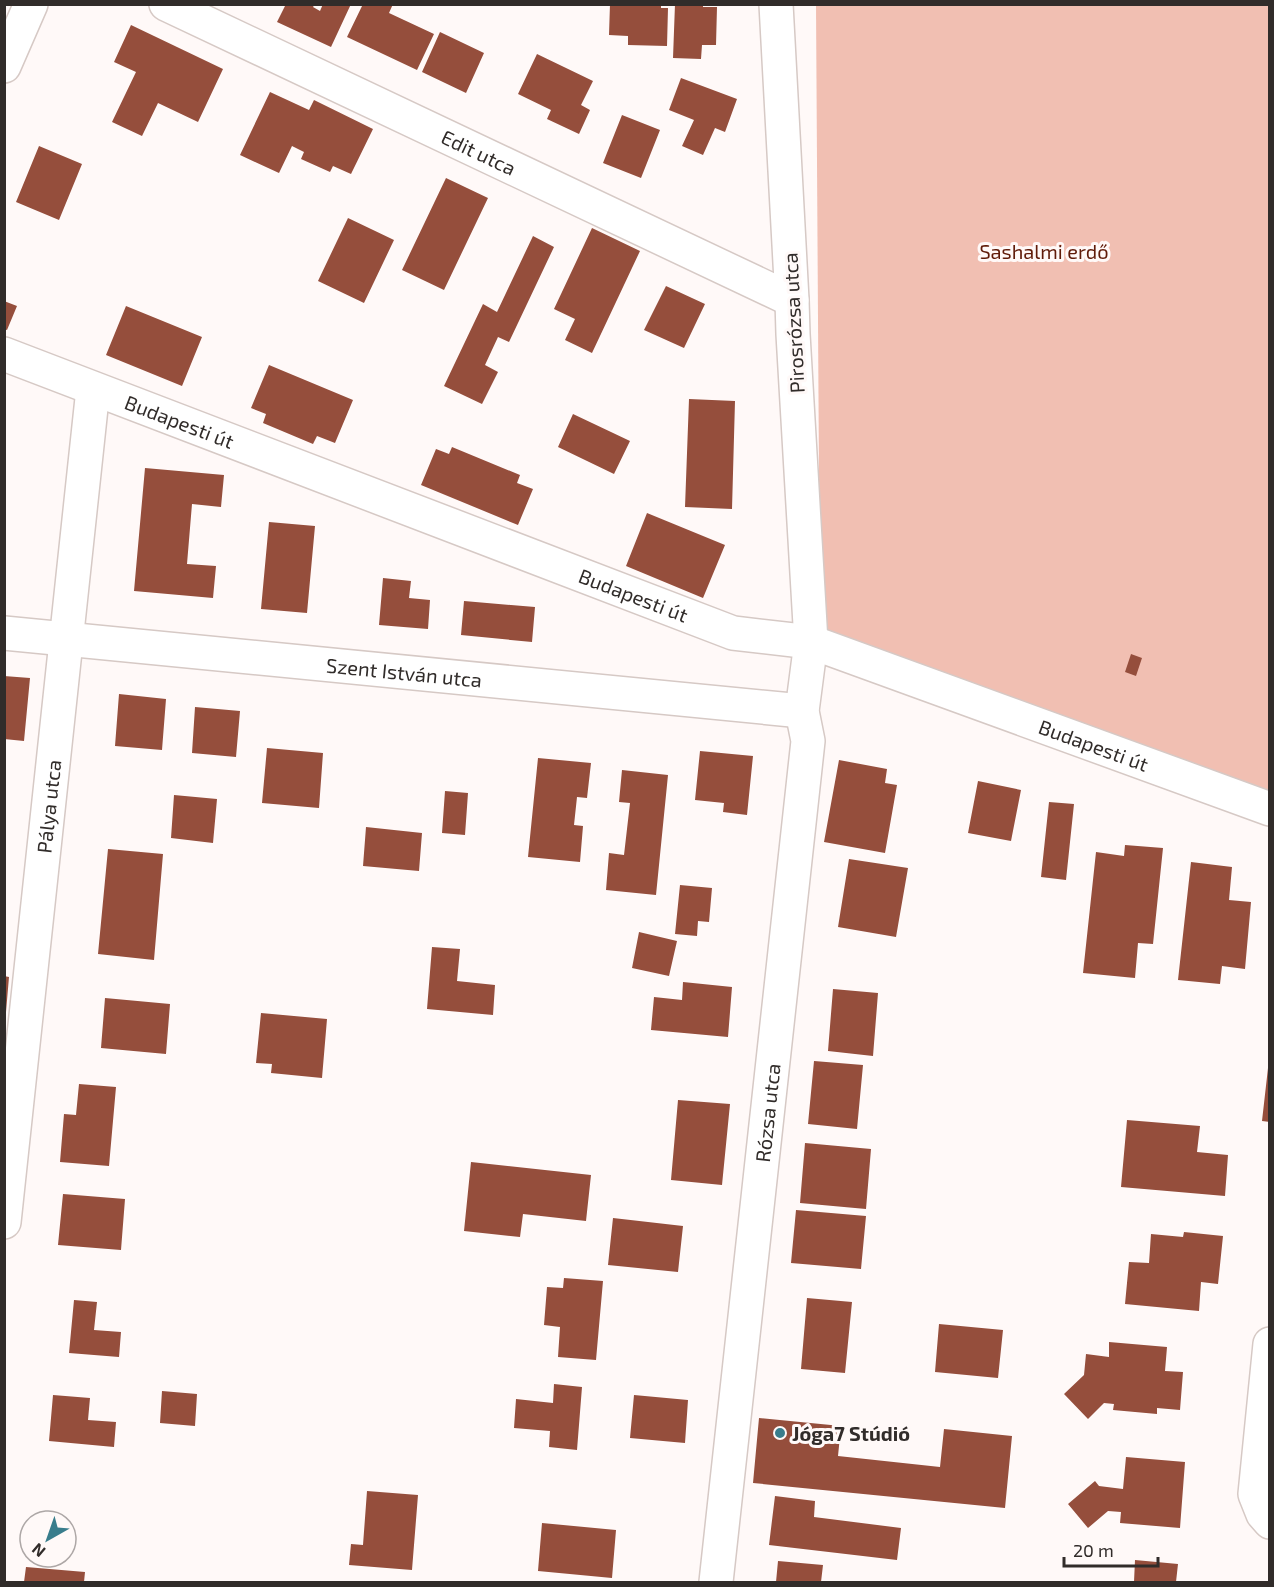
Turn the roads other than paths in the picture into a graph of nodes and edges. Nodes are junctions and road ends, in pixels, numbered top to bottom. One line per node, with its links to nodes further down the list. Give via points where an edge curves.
1 (31, 4): 4 (street)
2 (165, 4): 5 (street, Edit utca)
3 (776, 4): 5 (street, Pirosrózsa utca)
4 (4, 66)
5 (792, 300): 10 (street, Pirosrózsa utca)
6 (4, 354): 7 (street, Budapesti út)
7 (93, 389): 9 (street, Pálya utca); 10 (street, Budapesti út, via 734,633)
8 (4, 633): 9 (street, Szent István utca)
9 (66, 641): 11 (street, Szent István utca); 13 (street, Pálya utca)
10 (812, 642): 11 (street, Rózsa utca); 12 (street, Budapesti út)
11 (802, 711): 16 (street, Rózsa utca, via 807,741)
12 (1269, 809)
13 (4, 1222)
14 (1269, 1344): 15 (street, via 1255,1494)
15 (1269, 1522)
16 (716, 1582)

